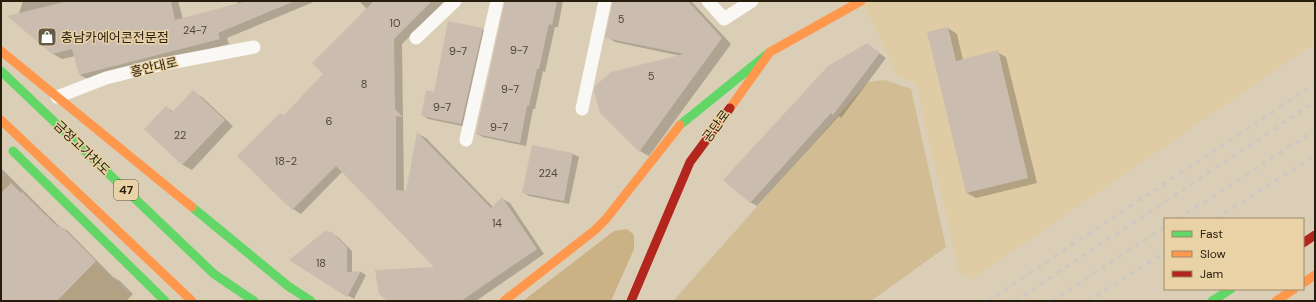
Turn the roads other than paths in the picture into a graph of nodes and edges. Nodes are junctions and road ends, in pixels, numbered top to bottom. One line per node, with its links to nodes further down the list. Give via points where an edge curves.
1 (455, 1): 7 (lane)
2 (497, 1): 15 (lane)
3 (605, 1): 13 (lane)
4 (708, 1): 5 (lane, via 724,19)
5 (752, 1)
6 (861, 1): 10 (main road, 공단로)
7 (416, 38)
8 (254, 46): 12 (lane, 흥안대로, via 106,78)
9 (1, 51): 12 (main road)
10 (770, 52): 29 (main road, via 677,127 595,230); 30 (main road, 공단로, via 690,162)
11 (1, 71): 19 (main road, 금정고가차도 / 47)
12 (57, 97): 28 (main road, via 288,286)
13 (582, 109)
14 (1, 120): 25 (main road, 47)
15 (466, 140)
16 (7, 145): 24 (main road)
17 (1315, 235): 18 (main road)
18 (1304, 242)
19 (214, 274): 26 (main road); 27 (main road, 47)
20 (1315, 275): 21 (main road)
21 (1304, 282)
22 (1229, 290): 31 (main road)
23 (1292, 290): 32 (main road)
24 (165, 301)
25 (192, 301)
26 (242, 301)
27 (254, 301)
28 (311, 301)
29 (504, 301)
30 (631, 301)
31 (1212, 301)
32 (1276, 301)

